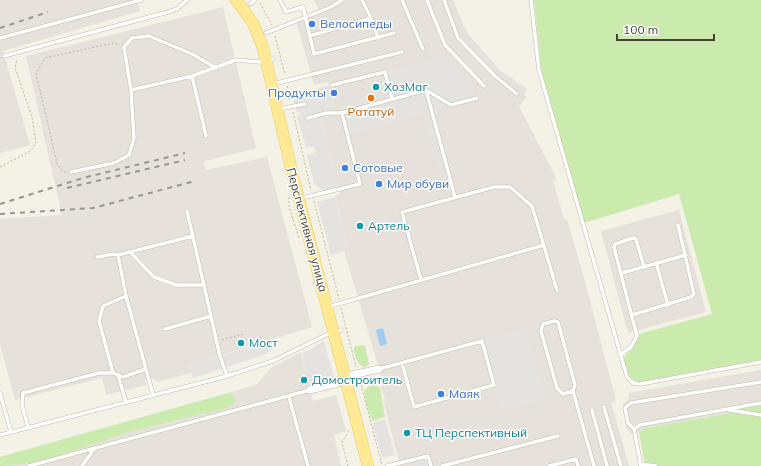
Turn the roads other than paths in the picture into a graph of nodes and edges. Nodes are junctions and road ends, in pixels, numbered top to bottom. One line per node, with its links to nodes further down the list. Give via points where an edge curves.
1 (141, 0): 17 (lane)
2 (187, 0): 21 (lane, via 177,9 168,12)
3 (236, 0): 22 (main road, Перспективная улица, via 249,15)
4 (280, 0): 12 (lane, via 286,12 303,7)
5 (342, 0): 12 (lane, via 331,7)
6 (362, 0): 13 (lane)
7 (402, 0): 19 (lane)
8 (427, 0): 27 (lane, via 445,44)
9 (444, 0): 30 (lane, via 458,38 495,76)
10 (532, 0): 62 (lane, via 539,70)
11 (252, 1): 14 (main road, Перспективная улица)
12 (305, 16): 14 (lane); 16 (lane)
13 (371, 18): 16 (lane); 18 (lane)
14 (269, 31): 22 (main road, Перспективная улица)
15 (394, 33): 18 (lane)
16 (309, 36): 18 (lane, via 314,54)
17 (0, 38)
18 (378, 38)
19 (423, 49)
20 (402, 52): 25 (lane)
21 (4, 56)
22 (269, 60): 23 (lane, via 236,60); 25 (main road, Перспективная улица)
23 (216, 68): 24 (lane); 28 (lane, via 192,54 149,36 132,38 124,47)
24 (192, 76): 28 (lane); 37 (lane)
25 (278, 83): 34 (main road, Перспективная улица)
26 (332, 85): 32 (lane, via 385,72)
27 (484, 86)
28 (131, 90): 38 (lane, via 134,138 129,155 114,163)
29 (426, 90): 31 (lane, via 451,105); 32 (lane); 40 (lane)
30 (517, 94)
31 (476, 98)
32 (392, 99): 35 (lane)
33 (305, 104): 34 (lane)
34 (284, 108): 39 (main road, Перспективная улица); 56 (main road, Перспективная улица)
35 (342, 113): 36 (lane, via 326,113); 39 (lane, via 360,184)
36 (308, 118)
37 (206, 136)
38 (72, 172)
39 (309, 196): 56 (main road, Перспективная улица)
40 (455, 197): 44 (lane, via 494,187 510,186 532,206); 52 (lane, via 402,212)
41 (188, 211): 43 (lane)
42 (678, 225): 47 (lane)
43 (193, 236): 45 (lane); 53 (lane)
44 (544, 245): 52 (lane); 54 (lane)
45 (130, 252): 46 (lane); 53 (lane, via 154,277 176,285)
46 (118, 254): 48 (lane); 55 (lane)
47 (686, 255): 49 (lane); 57 (lane, via 694,294)
48 (98, 258)
49 (656, 264): 50 (lane); 57 (lane)
50 (644, 267): 51 (lane); 51 (lane, via 636,239 617,242 614,248)
51 (622, 274): 58 (lane)
52 (421, 280): 56 (lane)
53 (204, 285): 59 (lane)
54 (557, 290)
55 (126, 296): 65 (lane); 67 (lane, via 103,306 99,320)
56 (334, 305): 61 (main road, Перспективная улица)
57 (668, 305): 58 (lane)
58 (632, 315): 62 (lane, via 636,340 629,350)
59 (211, 316): 60 (lane); 69 (lane)
60 (165, 329)
61 (337, 331): 69 (lane, via 273,361); 70 (main road, Перспективная улица)
62 (620, 355): 63 (lane, via 627,377 637,384)
63 (761, 362)
64 (402, 363): 64 (lane, via 482,341 494,385 414,407); 66 (lane)
65 (146, 369): 68 (lane, via 123,377); 75 (lane)
66 (379, 370): 70 (street)
67 (113, 373): 68 (lane); 83 (lane, via 99,373 23,393 22,405)
68 (118, 375): 77 (lane)
69 (228, 376): 75 (lane)
70 (352, 377): 72 (street); 93 (main road, Перспективная улица); 94 (main road, Перспективная улица)
71 (761, 382): 84 (lane, via 631,403 625,408 628,423)
72 (310, 390): 76 (lane)
73 (573, 392): 73 (lane, via 575,385 558,322 543,324 541,331 557,388 563,394); 100 (lane)
74 (0, 393): 85 (lane)
75 (153, 395): 77 (lane)
76 (289, 397): 88 (lane); 92 (lane)
77 (126, 402): 83 (lane)
78 (761, 402): 81 (lane)
79 (604, 407): 102 (lane)
80 (592, 410): 101 (lane)
81 (726, 410): 82 (lane); 84 (lane, via 640,425)
82 (761, 415)
83 (28, 427): 85 (lane)
84 (634, 429): 89 (lane)
85 (11, 432): 86 (lane)
86 (0, 435)
87 (558, 436): 97 (lane)
88 (94, 449): 90 (lane); 91 (lane)
89 (641, 465): 103 (lane)
90 (29, 466)
91 (82, 466)
92 (308, 466)
93 (368, 466)
94 (376, 466)
95 (387, 466): 96 (lane, via 428,456)
96 (431, 466)
97 (442, 466)
98 (549, 466): 99 (lane, via 576,459)
99 (578, 466)
100 (594, 466)
101 (608, 466)
102 (621, 466)
103 (656, 466)

